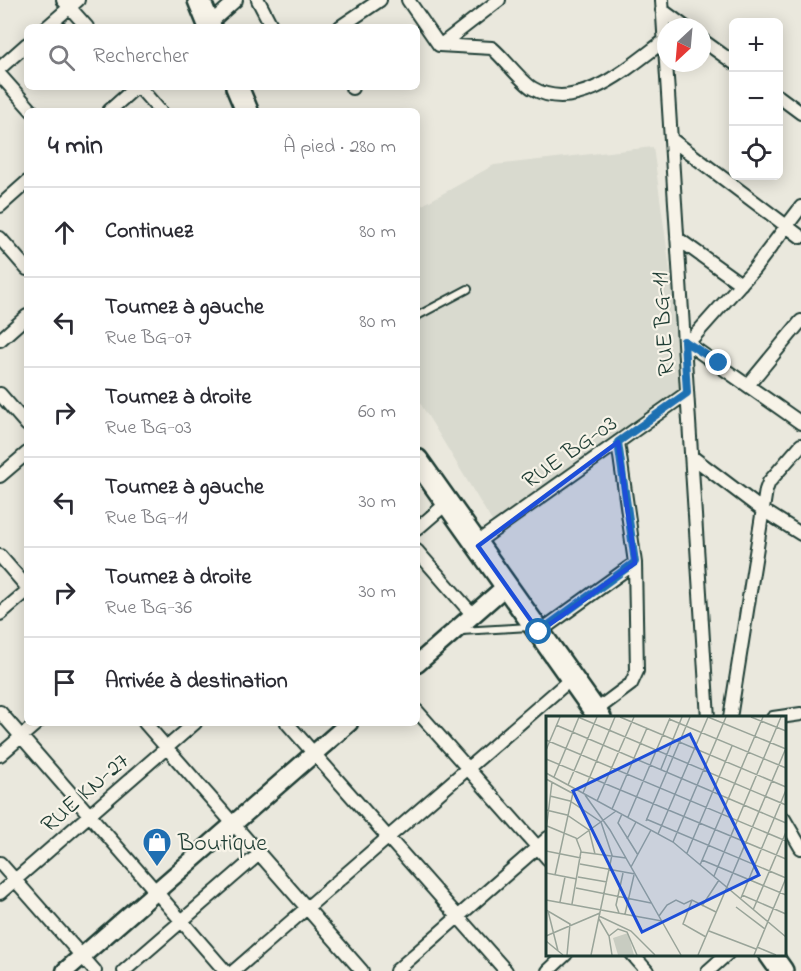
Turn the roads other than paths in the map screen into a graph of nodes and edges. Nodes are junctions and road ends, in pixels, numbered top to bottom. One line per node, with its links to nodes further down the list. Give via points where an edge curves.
1 (199, 0): 12 (highway)
2 (236, 0): 13 (street)
3 (258, 0): 14 (street)
4 (380, 0): 15 (street)
5 (408, 0): 16 (street, via 437,44)
6 (499, 0): 16 (street)
7 (70, 2): 10 (street); 11 (street)
8 (662, 5): 9 (street)
9 (676, 18)
10 (50, 24)
11 (85, 24)
12 (207, 24)
13 (210, 24)
14 (270, 24)
15 (344, 24)
16 (442, 44): 17 (street, via 492,48 531,87 557,97 592,89 612,79)
17 (657, 46)
18 (711, 46): 20 (street)
19 (24, 47): 21 (street)
20 (729, 59)
21 (0, 68)
22 (666, 72): 33 (street, RUE BG-11)
23 (0, 75): 28 (street)
24 (134, 90): 29 (street)
25 (141, 90): 30 (street)
26 (238, 90): 31 (highway)
27 (783, 100): 32 (street)
28 (29, 108)
29 (113, 108)
30 (157, 108)
31 (246, 108)
32 (801, 113)
33 (671, 139): 37 (street); 40 (street, RUE BG-11)
34 (24, 185): 35 (street)
35 (0, 206)
36 (801, 207): 37 (street)
37 (786, 226): 38 (street); 42 (street)
38 (801, 237)
39 (0, 238): 41 (street)
40 (677, 238): 42 (street); 48 (street, RUE BG-11)
41 (24, 266)
42 (741, 284): 48 (street)
43 (468, 289): 44 (lane)
44 (420, 314)
45 (24, 319): 47 (street)
46 (801, 321): 49 (street)
47 (0, 340)
48 (686, 342): 49 (street); 50 (street, RUE BG-11)
49 (749, 384): 53 (street)
50 (687, 393): 54 (street, RUE BG-03); 57 (street, RUE BG-11)
51 (0, 394): 52 (street)
52 (24, 422)
53 (801, 423)
54 (618, 442): 64 (street, RUE BG-03); 67 (street)
55 (801, 445): 61 (street, via 769,482)
56 (24, 456): 59 (street)
57 (691, 456): 61 (street); 81 (street, RUE BG-11)
58 (420, 464): 60 (highway)
59 (0, 476)
60 (447, 503): 62 (street); 64 (highway)
61 (761, 509): 63 (street); 82 (street)
62 (420, 526)
63 (801, 534)
64 (476, 543): 69 (highway)
65 (420, 554): 72 (street)
66 (0, 556): 68 (street)
67 (635, 562): 73 (street); 79 (street, via 637,671 631,684)
68 (24, 585)
69 (507, 586): 72 (street); 73 (highway)
70 (24, 592): 71 (street)
71 (0, 614)
72 (473, 615): 74 (street)
73 (537, 630): 74 (lane); 76 (highway)
74 (454, 631): 75 (street)
75 (420, 661)
76 (572, 678): 79 (highway); 93 (street)
77 (0, 712): 89 (street)
78 (420, 714): 93 (street)
79 (598, 714)
80 (801, 714): 83 (street)
81 (708, 716)
82 (730, 716)
83 (782, 716)
84 (33, 726): 89 (street)
85 (148, 726): 90 (street)
86 (192, 726): 90 (street, RUE KN-27)
87 (290, 726): 91 (street)
88 (347, 726): 91 (street)
89 (21, 736): 92 (street); 94 (street)
90 (166, 748): 94 (street, RUE KN-27); 96 (street)
91 (314, 754): 96 (street); 97 (street)
92 (0, 755)
93 (468, 768): 97 (street); 99 (street)
94 (89, 815): 104 (street, RUE KN-27); 105 (street)
95 (786, 822): 100 (street)
96 (233, 824): 101 (street); 105 (street)
97 (388, 837): 107 (street); 108 (street)
98 (546, 840): 99 (street)
99 (537, 847): 102 (street); 108 (street)
100 (801, 848)
101 (259, 854): 107 (street); 109 (street)
102 (546, 857)
103 (0, 863): 104 (street)
104 (15, 880): 106 (street, RUE KN-27); 114 (street)
105 (156, 891): 109 (street); 114 (street)
106 (0, 893)
107 (306, 908): 119 (street); 120 (street)
108 (458, 916): 121 (street); 122 (street)
109 (181, 923): 117 (street); 118 (street)
110 (564, 956): 123 (street)
111 (634, 956): 124 (street)
112 (726, 956): 125 (street)
113 (771, 956): 126 (highway)
114 (82, 957): 115 (street); 116 (street)
115 (65, 971)
116 (95, 971)
117 (124, 971)
118 (225, 971)
119 (234, 971)
120 (362, 971)
121 (396, 971)
122 (506, 971)
123 (548, 971)
124 (647, 971)
125 (708, 971)
126 (782, 971)

